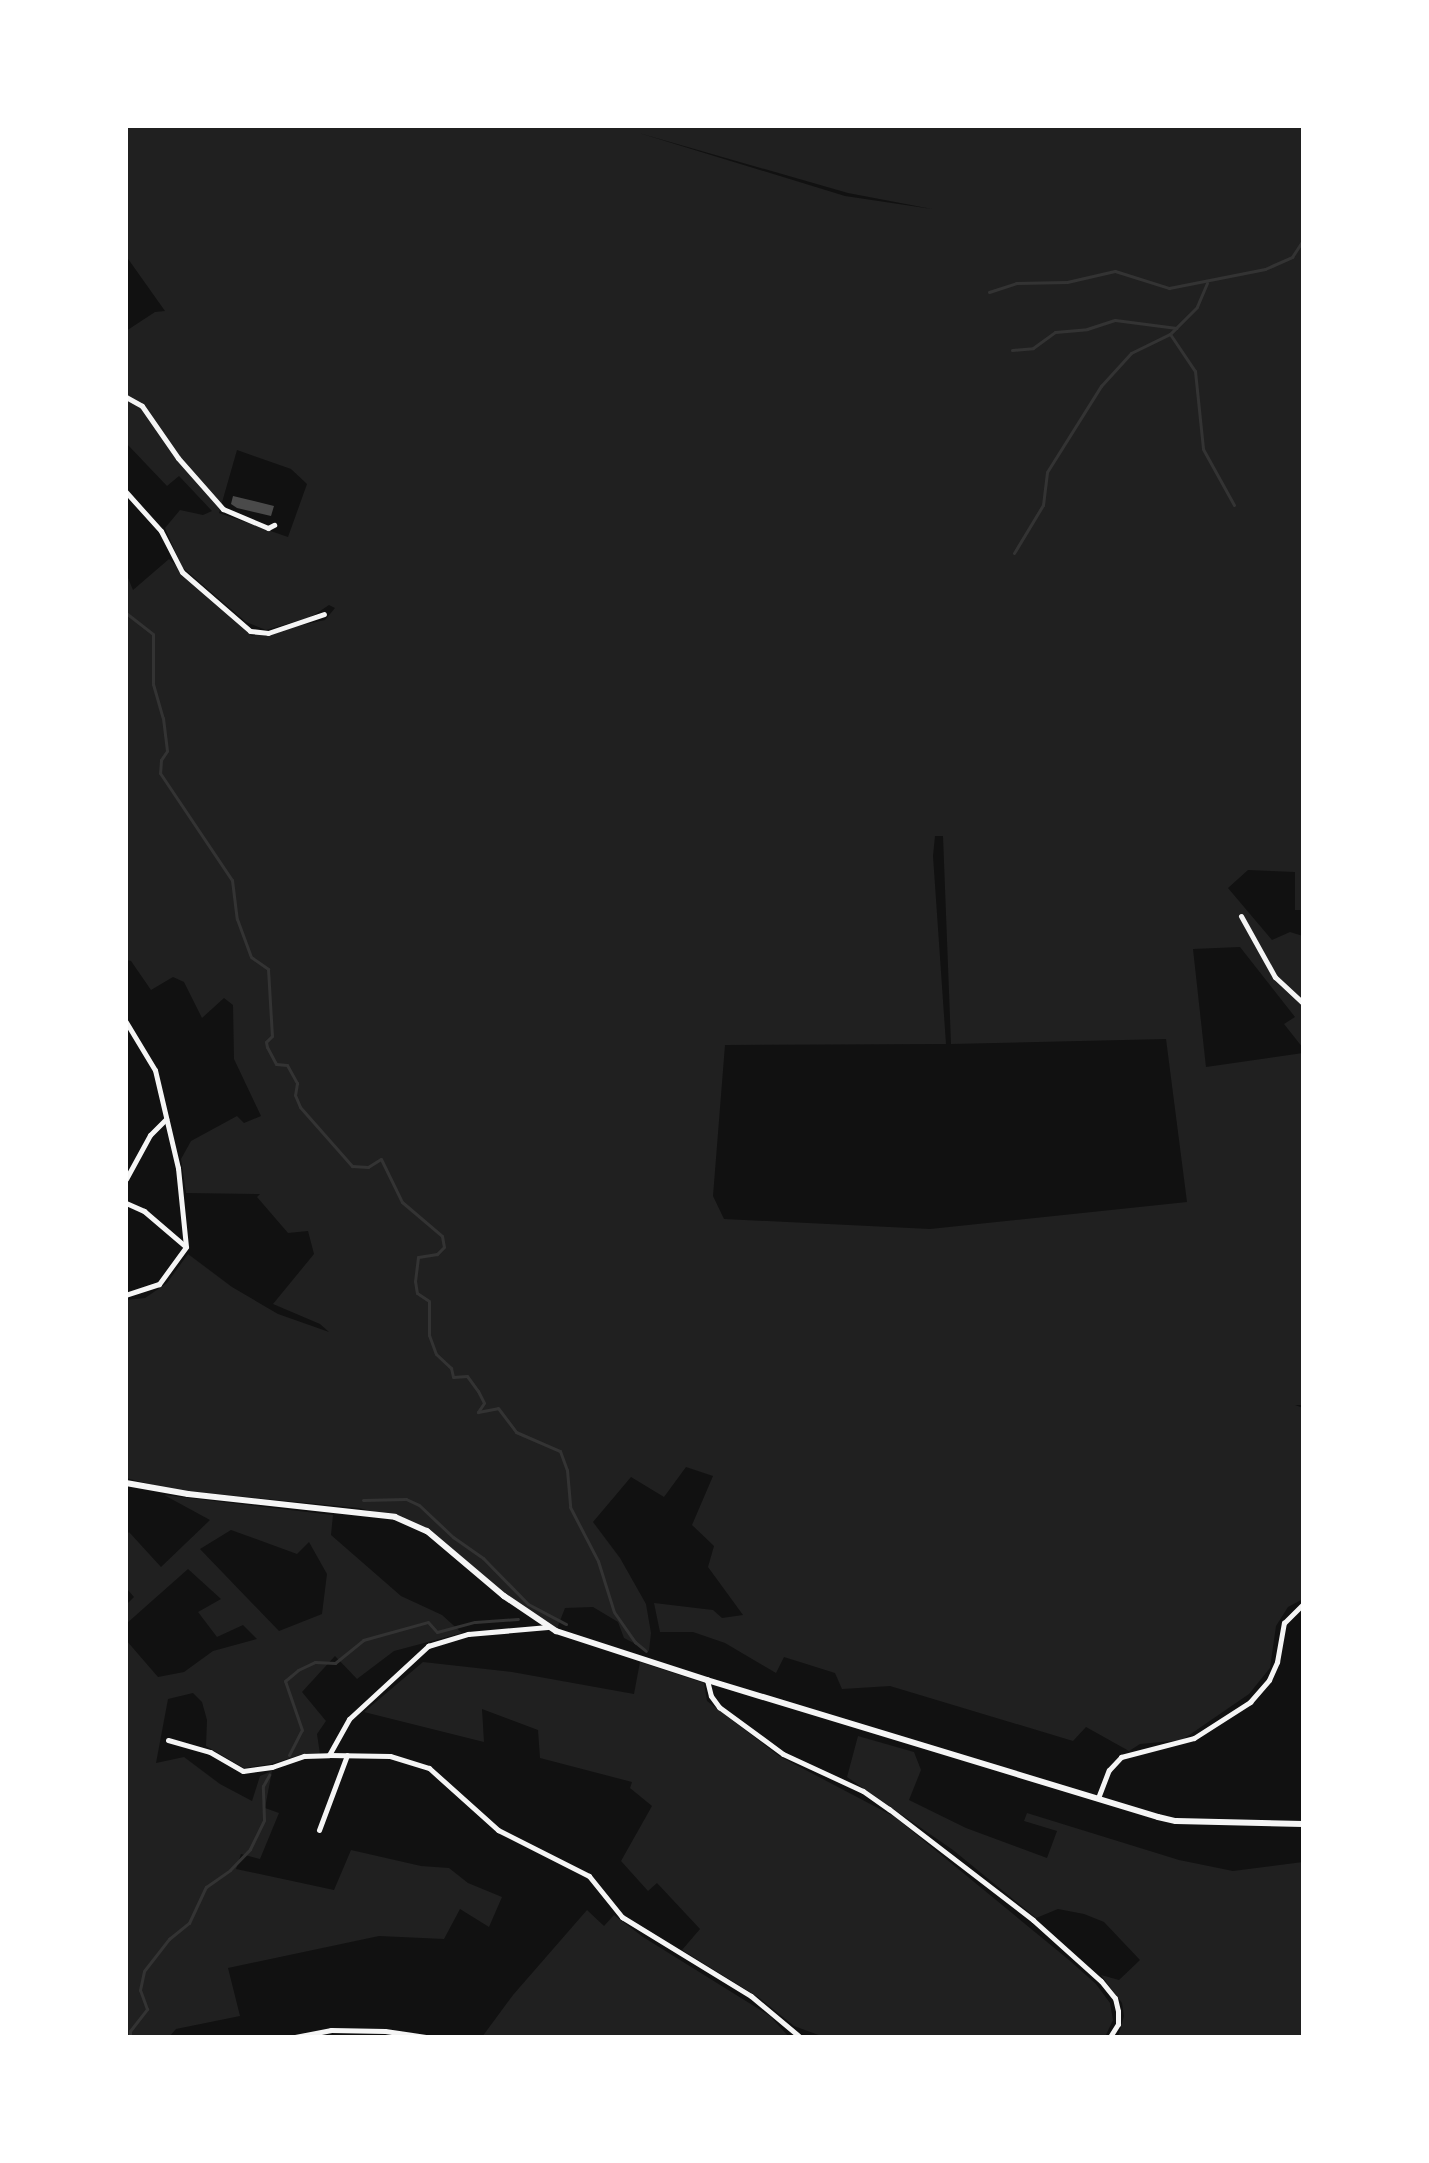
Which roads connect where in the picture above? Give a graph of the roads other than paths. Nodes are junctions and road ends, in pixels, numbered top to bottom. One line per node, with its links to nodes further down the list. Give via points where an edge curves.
1 (126, 397): 3 (street, via 142,406 223,509 268,528)
2 (126, 492): 4 (street, via 161,531 182,572 250,631 268,633)
3 (274, 525)
4 (324, 614)
5 (1241, 916): 6 (street, via 1275,977)
6 (1303, 1003)
7 (126, 1022): 8 (street, via 155,1070)
8 (167, 1119): 9 (street, via 150,1135); 11 (street)
9 (126, 1179)
10 (126, 1203): 11 (street, via 144,1211)
11 (186, 1247): 12 (street, via 159,1284)
12 (126, 1295)
13 (126, 1483): 15 (street, via 395,1517 427,1531)
14 (1303, 1604): 20 (street, via 1284,1623 1277,1662 1250,1702 1194,1738 1121,1757 1109,1770)
15 (548, 1627): 16 (street); 18 (street, via 468,1634 428,1646 349,1719)
16 (707, 1680): 20 (street); 26 (street, via 719,1707 783,1754 863,1791 1022,1911 1115,1998 1118,2024)
17 (168, 1740): 18 (street, via 210,1752 243,1771)
18 (329, 1755): 19 (street)
19 (347, 1755): 22 (street); 25 (street, via 390,1756 429,1768 498,1830 589,1876 622,1917 751,1996)
20 (1098, 1798): 21 (street, via 1176,1821)
21 (1303, 1824)
22 (319, 1830)
23 (295, 2037): 24 (street, via 331,2030)
24 (426, 2037)
25 (800, 2037)
26 (1110, 2037)

